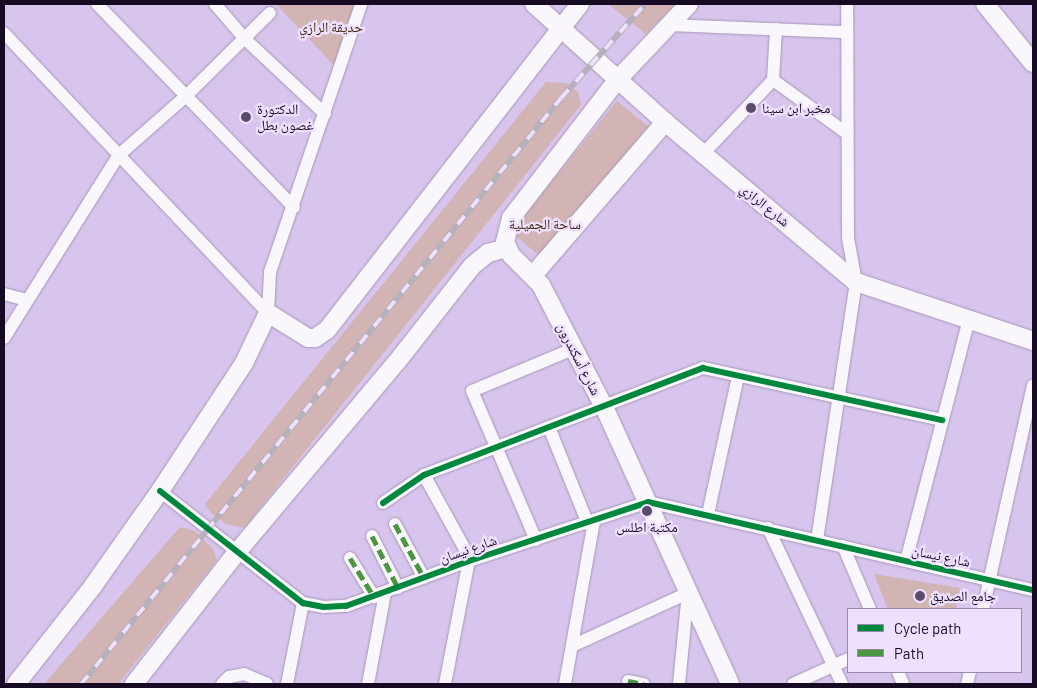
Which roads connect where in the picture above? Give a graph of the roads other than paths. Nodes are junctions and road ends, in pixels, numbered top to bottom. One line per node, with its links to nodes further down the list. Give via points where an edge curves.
1 (97, 4): 19 (street)
2 (215, 4): 15 (street)
3 (362, 4): 20 (street)
4 (534, 4): 11 (main road, شارع الرازي)
5 (580, 4): 11 (main road)
6 (688, 4): 10 (main road)
7 (848, 4): 13 (street)
8 (985, 4): 16 (main road)
9 (270, 13): 15 (street)
10 (669, 25): 12 (street); 17 (main road)
11 (560, 29): 17 (main road, شارع الرازي); 31 (main road, via 327,330 315,338 308,338)
12 (776, 29): 13 (street); 18 (street)
13 (847, 32): 22 (street)
14 (4, 34): 24 (street)
15 (244, 38): 19 (street); 20 (street)
16 (1033, 63)
17 (618, 79): 21 (main road, شارع الرازي); 26 (main road, via 510,218 505,236)
18 (773, 80): 22 (street); 23 (street)
19 (186, 96): 24 (street); 25 (street)
20 (325, 114): 25 (street)
21 (665, 122): 23 (main road, شارع الرازي); 27 (main road)
22 (848, 134): 28 (street, via 848,238)
23 (703, 154): 28 (main road, شارع الرازي)
24 (119, 155): 30 (street); 31 (street)
25 (294, 207): 31 (street, via 270,272)
26 (507, 248): 27 (main road); 55 (main road, via 488,253 472,266 396,363)
27 (534, 274): 35 (main road, شارع أسكندرون)
28 (856, 282): 32 (main road, شارع الرازي); 38 (street)
29 (4, 294): 30 (street)
30 (26, 300): 33 (street)
31 (268, 313): 44 (main road, via 244,363)
32 (968, 319): 34 (main road, شارع الرازي); 40 (street)
33 (4, 338)
34 (1033, 341)
35 (574, 349): 39 (main road, شارع أسكندرون); 42 (street, via 472,391)
36 (738, 376): 38 (street); 39 (street, via 703,368); 47 (street)
37 (1033, 386): 60 (street)
38 (839, 398): 40 (street); 53 (street)
39 (604, 407): 41 (street); 45 (main road, شارع أسكندرون)
40 (942, 420): 58 (street)
41 (549, 427): 42 (street); 48 (street)
42 (498, 444): 43 (street); 52 (street)
43 (424, 475): 46 (street); 57 (street)
44 (160, 491): 55 (street); 72 (main road, via 93,586)
45 (648, 502): 47 (street); 48 (street, شارع نيسان); 63 (main road, شارع أسكندرون)
46 (383, 503)
47 (708, 514): 50 (street)
48 (591, 523): 52 (street, شارع نيسان); 68 (street)
49 (395, 524): 59 (street)
50 (768, 528): 53 (street); 70 (street)
51 (372, 536): 61 (street)
52 (536, 540): 57 (street, شارع نيسان)
53 (817, 540): 54 (street, شارع نيسان)
54 (843, 546): 58 (street, شارع نيسان); 66 (street)
55 (238, 550): 65 (street); 73 (main road)
56 (350, 558): 64 (street)
57 (470, 561): 59 (street, شارع نيسان); 78 (street)
58 (906, 561): 60 (street, شارع نيسان)
59 (424, 578): 61 (street, شارع نيسان)
60 (989, 579): 62 (street, شارع نيسان); 67 (street)
61 (398, 588): 64 (street, شارع نيسان)
62 (1033, 590)
63 (688, 593): 68 (street); 81 (street); 82 (main road, شارع أسكندرون)
64 (379, 595): 65 (street, شارع نيسان, via 346,606 324,607); 77 (street)
65 (303, 603): 76 (street)
66 (870, 608)
67 (983, 608)
68 (572, 646): 79 (street)
69 (847, 660): 70 (street)
70 (834, 666): 83 (street); 84 (street)
71 (628, 681): 80 (street)
72 (16, 684)
73 (134, 684)
74 (222, 684): 75 (street, via 229,677 244,674)
75 (267, 684)
76 (287, 684)
77 (368, 684)
78 (445, 684)
79 (565, 684)
80 (644, 684)
81 (679, 684)
82 (730, 684)
83 (793, 684)
84 (842, 684)

